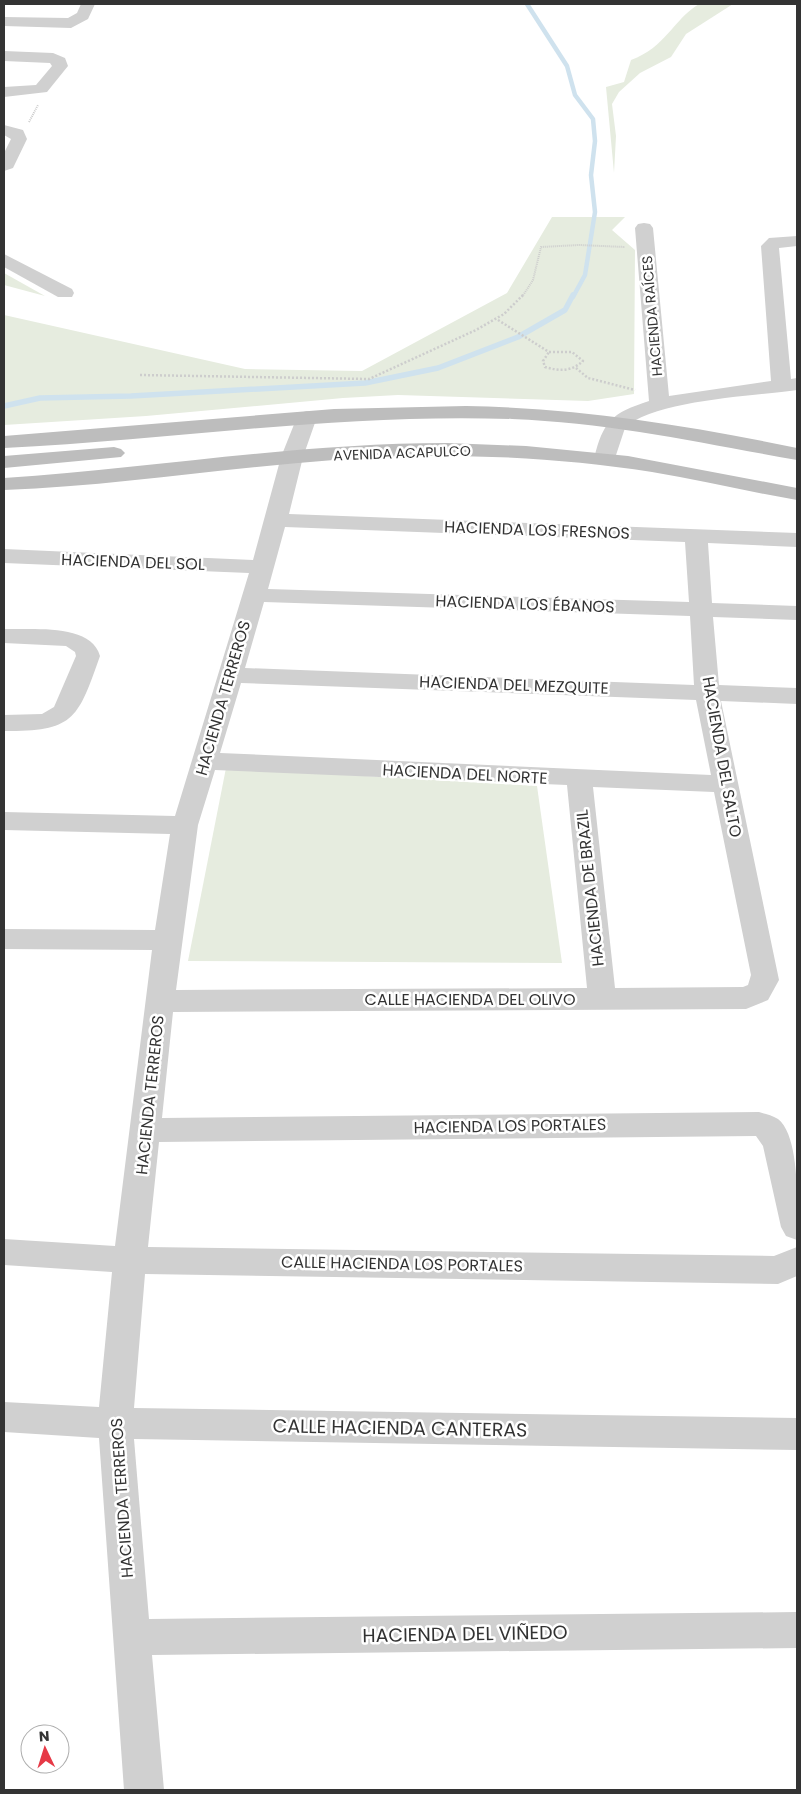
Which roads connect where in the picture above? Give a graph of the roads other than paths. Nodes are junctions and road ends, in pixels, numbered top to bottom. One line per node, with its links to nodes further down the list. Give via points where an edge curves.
1 (88, 4): 2 (street, via 82,16 71,22)
2 (4, 22)
3 (4, 56): 4 (street, via 53,58 59,61 60,66 41,89)
4 (4, 92)
5 (10, 132): 6 (street, via 19,139)
6 (4, 166)
7 (644, 228): 12 (street, HACIENDA RAÍCES)
8 (797, 242): 11 (street, via 775,242 770,246)
9 (4, 260): 10 (street)
10 (66, 293)
11 (790, 385): 12 (street)
12 (659, 398): 14 (street, via 632,413)
13 (299, 437): 14 (street, AVENIDA ACAPULCO, via 395,450 462,450); 14 (street, AVENIDA ACAPULCO, via 379,412 478,412); 15 (street, AVENIDA ACAPULCO, via 88,437); 17 (street, AVENIDA ACAPULCO); 19 (street, AVENIDA ACAPULCO, via 127,475); 21 (street, HACIENDA TERREROS)
14 (611, 440): 16 (street, AVENIDA ACAPULCO); 18 (street, AVENIDA ACAPULCO); 20 (street, AVENIDA ACAPULCO)
15 (4, 442)
16 (797, 454)
17 (4, 462)
18 (797, 470)
19 (4, 484)
20 (797, 494)
21 (276, 520): 22 (street, HACIENDA LOS FRESNOS); 25 (street, HACIENDA TERREROS)
22 (696, 536): 23 (street, HACIENDA LOS FRESNOS); 27 (street, HACIENDA DEL SALTO)
23 (797, 540)
24 (4, 556): 25 (street, HACIENDA DEL SOL)
25 (262, 566): 26 (street, HACIENDA TERREROS)
26 (253, 595): 27 (street, HACIENDA LOS ÉBANOS); 30 (street, HACIENDA TERREROS)
27 (702, 610): 28 (street, HACIENDA LOS ÉBANOS); 31 (street, HACIENDA DEL SALTO)
28 (797, 613)
29 (4, 636): 33 (street, via 71,639 86,648 88,656 62,715 38,724)
30 (231, 675): 31 (street, HACIENDA DEL MEZQUITE); 34 (street, HACIENDA TERREROS)
31 (707, 692): 32 (street, HACIENDA DEL MEZQUITE); 36 (street, HACIENDA DEL SALTO)
32 (797, 696)
33 (4, 723)
34 (205, 762): 35 (street, HACIENDA DEL NORTE); 38 (street, HACIENDA TERREROS)
35 (578, 779): 36 (street, HACIENDA DEL NORTE); 42 (street, HACIENDA DE BRAZIL)
36 (725, 784): 41 (street, HACIENDA DEL SALTO)
37 (4, 821): 38 (street)
38 (185, 826): 39 (street, HACIENDA TERREROS)
39 (167, 940): 40 (street); 43 (street, HACIENDA TERREROS)
40 (5, 942)
41 (766, 975): 42 (street, CALLE HACIENDA DEL OLIVO, via 758,994 746,998)
42 (602, 997): 43 (street, CALLE HACIENDA DEL OLIVO)
43 (160, 1001): 44 (street, HACIENDA TERREROS)
44 (147, 1130): 45 (street, HACIENDA LOS PORTALES, via 759,1124 768,1128 778,1144); 47 (street, HACIENDA TERREROS)
45 (797, 1227)
46 (4, 1252): 47 (street, CALLE HACIENDA LOS PORTALES)
47 (130, 1260): 48 (street, CALLE HACIENDA LOS PORTALES, via 778,1270); 50 (street, HACIENDA TERREROS)
48 (797, 1260)
49 (4, 1417): 50 (street, CALLE HACIENDA CANTERAS)
50 (115, 1423): 51 (street, CALLE HACIENDA CANTERAS); 53 (street, HACIENDA TERREROS)
51 (797, 1434)
52 (797, 1630): 53 (street, HACIENDA DEL VIÑEDO)
53 (132, 1638): 54 (street, HACIENDA TERREROS)
54 (144, 1790)

